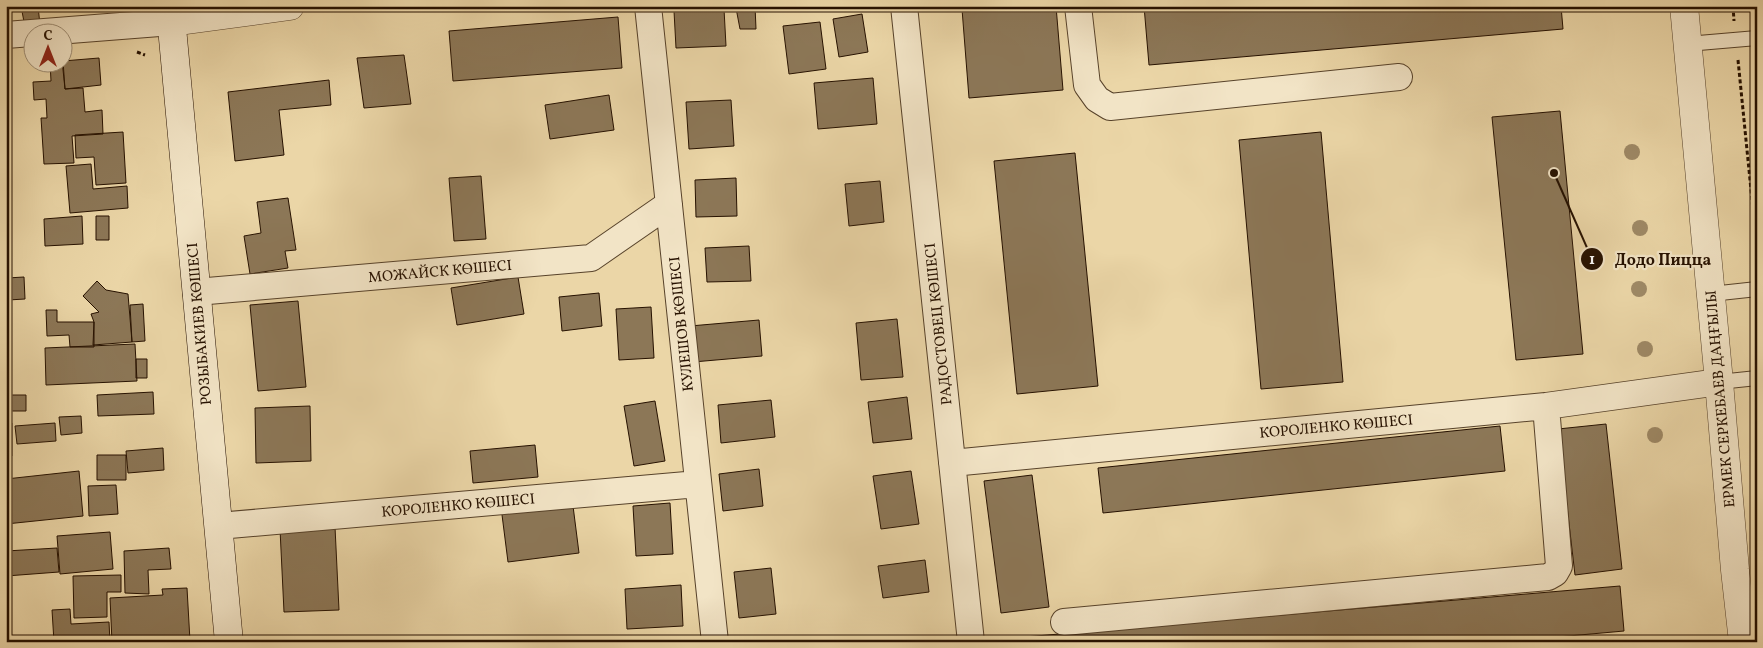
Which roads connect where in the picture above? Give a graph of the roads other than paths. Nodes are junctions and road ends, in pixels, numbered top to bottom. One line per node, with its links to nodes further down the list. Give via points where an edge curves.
1 (290, 6): 6 (street)
2 (648, 6): 11 (street, КУЛЕШОВ КӨШЕСІ)
3 (904, 6): 18 (street, РАДОСТОВЕЦ КӨШЕСІ)
4 (1078, 6): 10 (street, via 1087,85 1097,99 1110,106)
5 (1684, 6): 9 (street, ЕРМЕК СЕРКЕБАЕВ ДАҢҒЫЛЫ)
6 (171, 14): 7 (street); 13 (street, РОЗЫБАКИЕВ КӨШЕСІ)
7 (6, 35)
8 (1757, 38): 9 (lane)
9 (1687, 44): 14 (street, ЕРМЕК СЕРКЕБАЕВ ДАҢҒЫЛЫ)
10 (1399, 77)
11 (669, 204): 13 (street, МОЖАЙСК КӨШЕСІ, via 591,258); 19 (street, КУЛЕШОВ КӨШЕСІ)
12 (1757, 289): 14 (lane)
13 (196, 292): 20 (street, РОЗЫБАКИЕВ КӨШЕСІ)
14 (1711, 294): 16 (street, ЕРМЕК СЕРКЕБАЕВ ДАҢҒЫЛЫ)
15 (1757, 378): 16 (lane)
16 (1720, 382): 17 (street, КОРОЛЕНКО КӨШЕСІ); 25 (street, ЕРМЕК СЕРКЕБАЕВ ДАҢҒЫЛЫ)
17 (1546, 406): 18 (street, КОРОЛЕНКО КӨШЕСІ); 21 (street, via 1559,566 1548,577)
18 (952, 462): 24 (street, РАДОСТОВЕЦ КӨШЕСІ)
19 (698, 484): 20 (street, КОРОЛЕНКО КӨШЕСІ); 23 (street, КУЛЕШОВ КӨШЕСІ)
20 (218, 526): 22 (street, РОЗЫБАКИЕВ КӨШЕСІ)
21 (1064, 622)
22 (229, 642)
23 (715, 642)
24 (971, 642)
25 (1743, 642)

